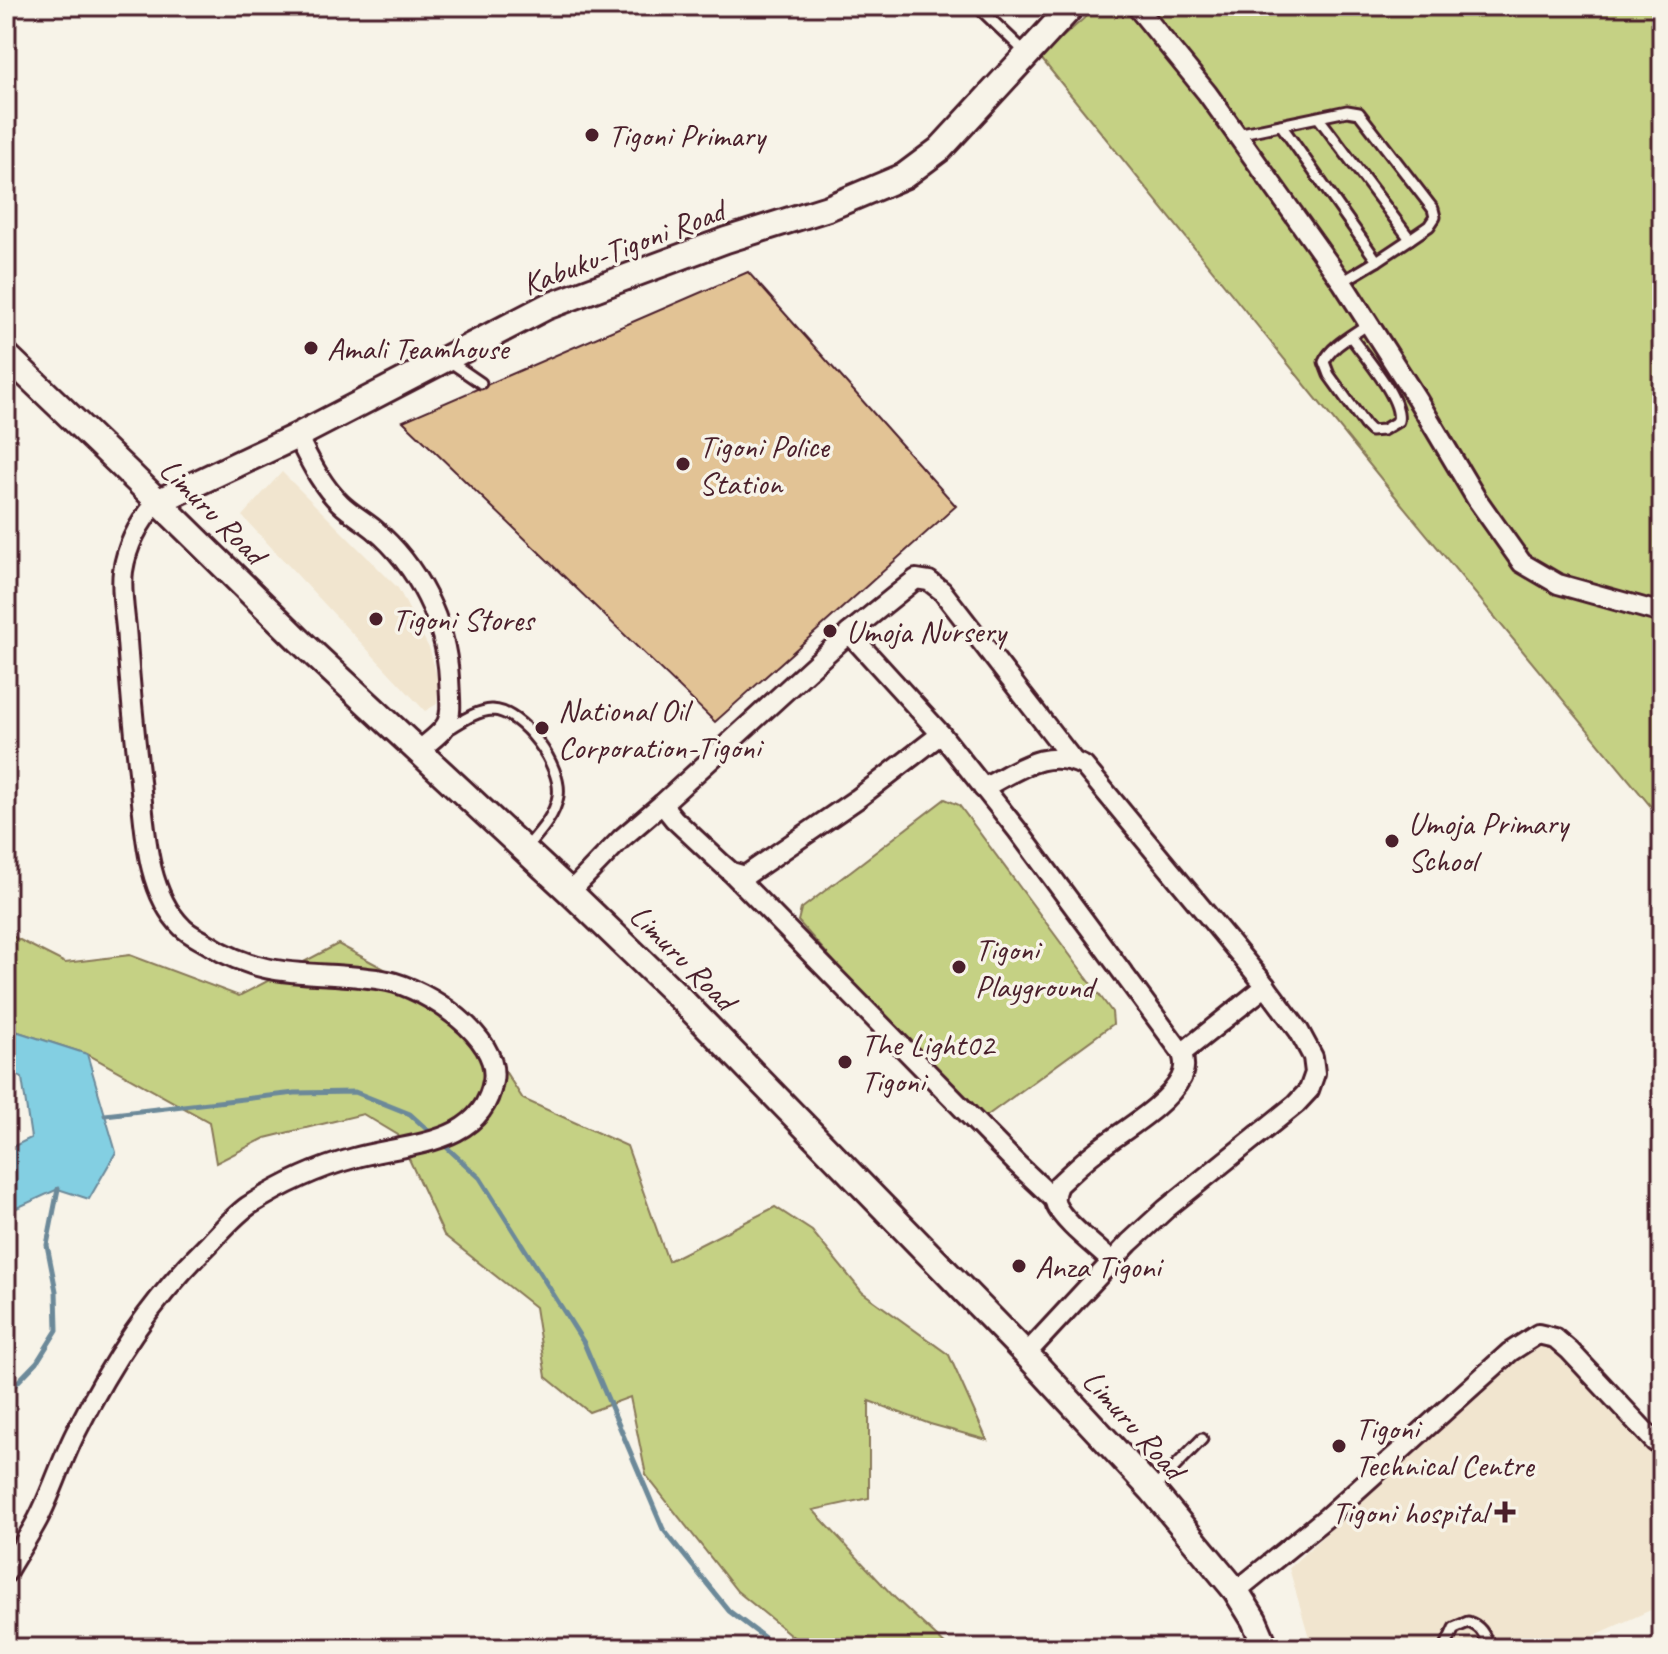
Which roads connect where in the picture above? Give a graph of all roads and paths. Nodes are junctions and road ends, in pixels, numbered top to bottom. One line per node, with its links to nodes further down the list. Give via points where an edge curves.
1 (977, 6): 4 (lane)
2 (1072, 6): 4 (main road, Kabuku-Tigoni Road)
3 (1136, 6): 7 (street)
4 (1028, 54): 14 (main road, Kabuku-Tigoni Road, via 940,149 904,176 546,307)
5 (1318, 117): 6 (lane); 8 (lane); 8 (lane, via 1359,113 1433,209 1429,226)
6 (1281, 125): 7 (lane); 9 (lane)
7 (1237, 134): 10 (street)
8 (1410, 239): 9 (lane)
9 (1377, 261): 10 (lane)
10 (1342, 282): 11 (street)
11 (1368, 324): 12 (lane); 18 (street, via 1522,563 1558,584)
12 (1351, 337): 12 (lane, via 1324,362 1365,425 1371,431 1383,430 1398,421 1400,412)
13 (6, 355): 17 (main road, Limuru Road)
14 (446, 359): 15 (lane); 16 (main road, Kabuku-Tigoni Road)
15 (481, 383)
16 (297, 436): 17 (main road, Kabuku-Tigoni Road); 20 (street, via 340,503 376,530 413,573 436,615 452,704)
17 (157, 502): 22 (main road, Limuru Road); 37 (street, via 134,536 123,572 141,810 161,896 182,927 231,958 291,974 392,982 432,1000 476,1032 493,1060 494,1079 484,1109 464,1129 356,1157 271,1192 243,1210 172,1279 96,1396 37,1521)
18 (1662, 613)
19 (849, 633): 21 (street); 23 (street, via 916,579 929,581); 25 (street)
20 (440, 733): 22 (street); 26 (lane, via 472,715 495,710 506,713 543,749 553,764 558,796 546,823)
21 (941, 734): 24 (street); 27 (street, via 760,867 745,876)
22 (419, 750): 26 (main road, Limuru Road)
23 (1072, 759): 24 (street, via 1043,759); 29 (street, via 1097,779)
24 (983, 788): 30 (street)
25 (662, 804): 27 (street); 28 (street)
26 (524, 850): 28 (main road, Limuru Road)
27 (731, 872): 31 (street)
28 (570, 892): 33 (main road, Limuru Road)
29 (1266, 986): 30 (street); 32 (street, via 1313,1057 1309,1090 1166,1209)
30 (1182, 1053): 31 (street, via 1185,1065 1173,1088 1058,1185)
31 (1054, 1199): 32 (street)
32 (1112, 1262): 33 (street)
33 (1026, 1354): 36 (main road, Limuru Road)
34 (1202, 1439): 36 (lane)
35 (1662, 1447): 38 (street, via 1570,1351 1555,1338 1538,1334 1510,1352 1327,1517)
36 (1152, 1490): 38 (main road, Limuru Road)
37 (6, 1573)
38 (1236, 1591): 39 (main road, Limuru Road)
39 (1266, 1648)
40 (1445, 1648): 41 (lane, via 1454,1628 1468,1622 1483,1631)
41 (1488, 1648)

